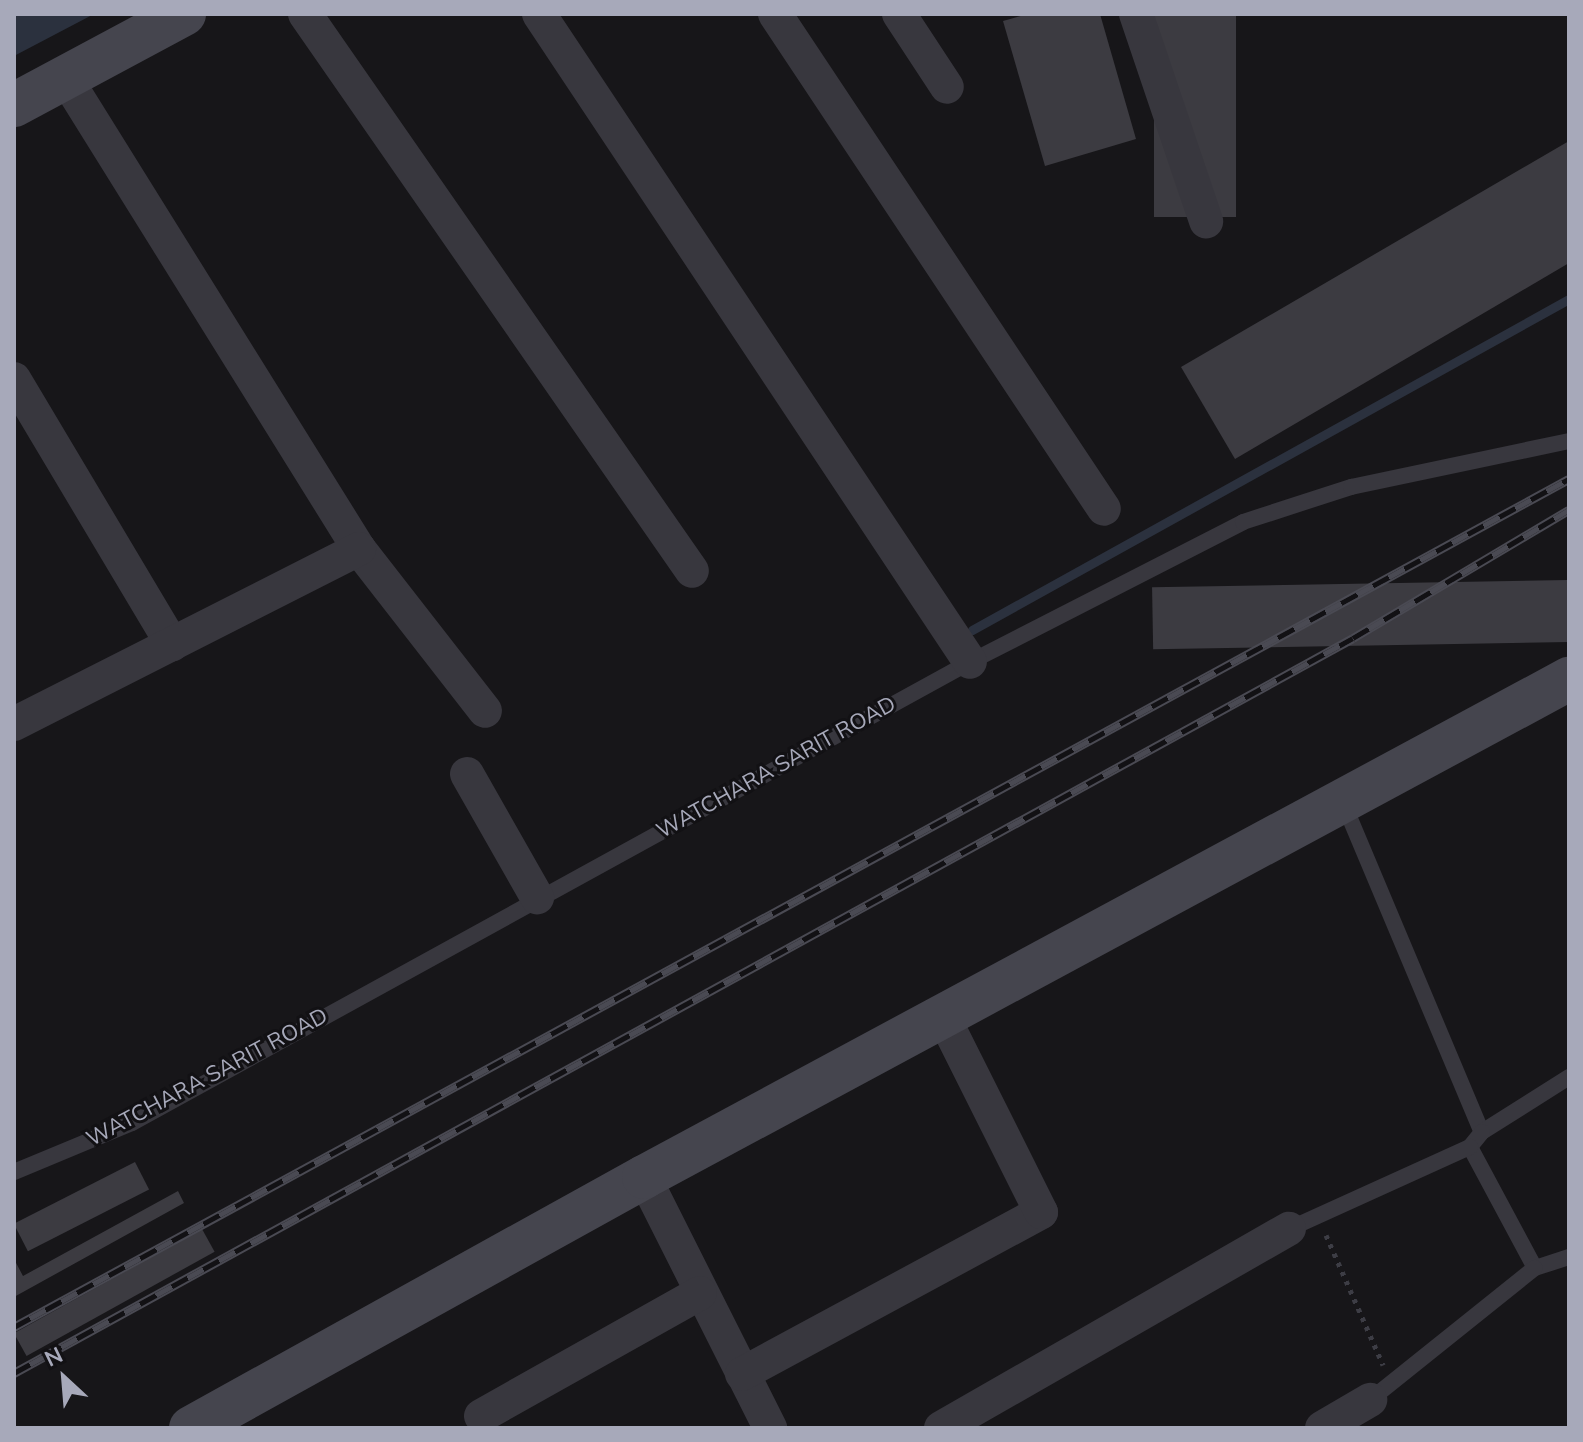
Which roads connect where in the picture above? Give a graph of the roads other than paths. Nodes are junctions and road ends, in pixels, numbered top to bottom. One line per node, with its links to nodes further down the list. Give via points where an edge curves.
1 (184, 14): 7 (street)
2 (305, 14): 15 (street)
3 (539, 14): 17 (street)
4 (775, 14): 13 (street)
5 (899, 14): 8 (street)
6 (1136, 14): 10 (street)
7 (65, 77): 9 (street); 14 (street)
8 (947, 87)
9 (14, 105)
10 (1206, 221)
11 (14, 379): 16 (street)
12 (1569, 441): 17 (lane, WATCHARA SARIT ROAD, via 1351,487 1243,522)
13 (1104, 509)
14 (359, 549): 16 (street); 19 (street)
15 (692, 571)
16 (172, 644): 20 (street)
17 (970, 662): 23 (lane, WATCHARA SARIT ROAD)
18 (1569, 679): 22 (street)
19 (485, 711)
20 (14, 724)
21 (467, 774): 23 (street)
22 (1342, 801): 24 (street); 26 (lane)
23 (537, 897): 28 (lane, WATCHARA SARIT ROAD, via 132,1123)
24 (943, 1016): 29 (street); 34 (street, via 1041,1212)
25 (1569, 1077): 26 (lane)
26 (1482, 1132): 27 (lane)
27 (1470, 1147): 30 (lane); 32 (lane)
28 (14, 1172)
29 (644, 1177): 33 (street); 37 (street)
30 (1303, 1223): 39 (street)
31 (1569, 1257): 32 (lane)
32 (1535, 1268): 35 (lane)
33 (700, 1293): 34 (street); 36 (street)
34 (742, 1374): 38 (street)
35 (1381, 1392): 40 (street)
36 (481, 1416)
37 (191, 1428)
38 (770, 1428)
39 (941, 1428)
40 (1322, 1428)

